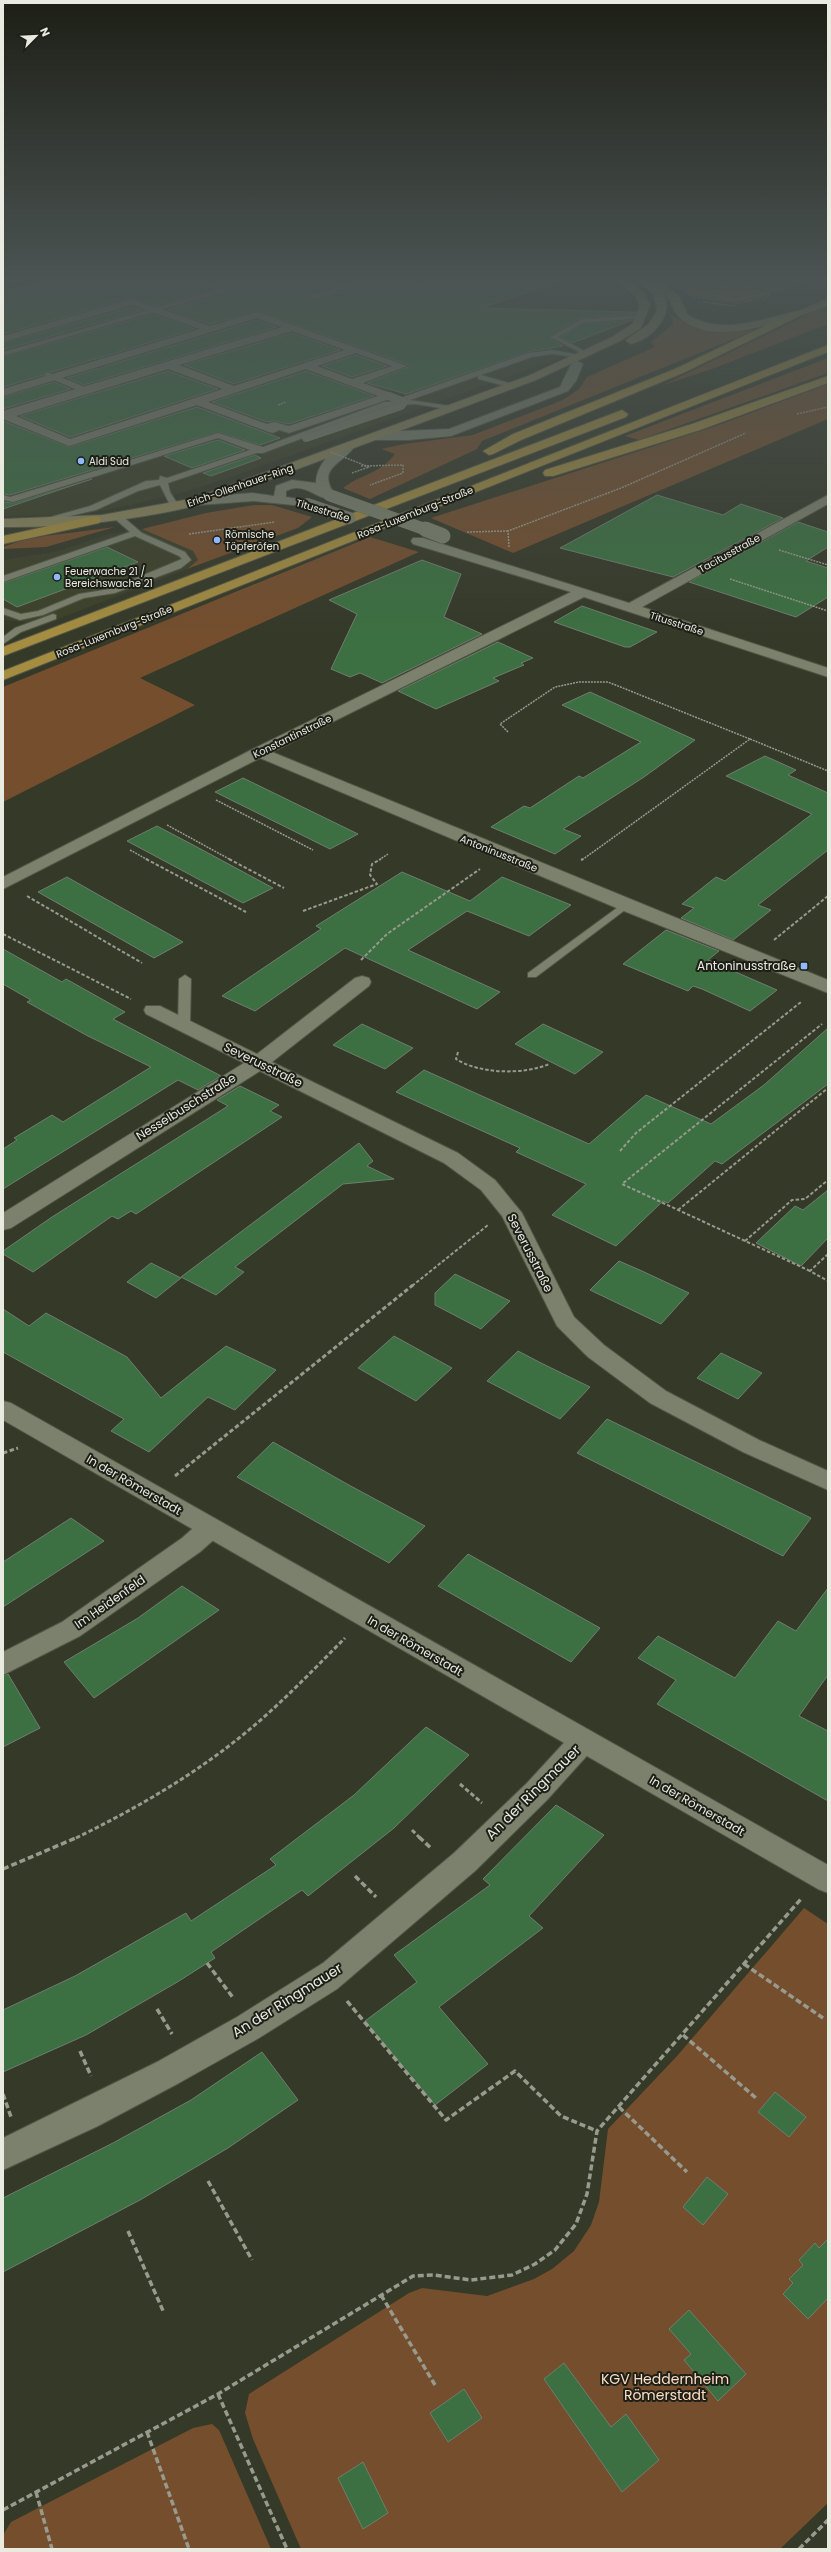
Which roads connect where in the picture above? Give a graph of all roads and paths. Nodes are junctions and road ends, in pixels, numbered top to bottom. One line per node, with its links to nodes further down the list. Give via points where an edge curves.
1 (69, 395): 16 (street)
2 (69, 395): 16 (street)
3 (214, 395): 12 (street)
4 (216, 395): 21 (street)
5 (415, 395): 19 (lane)
6 (485, 395): 13 (main road, Erich-Ollenhauer-Ring)
7 (548, 395): 20 (street, Erich-Ollenhauer-Ring, via 451,432)
8 (620, 395): 33 (highway, via 517,437)
9 (710, 395): 35 (highway, Rosa-Luxemburg-Straße)
10 (784, 395): 35 (highway, via 696,427)
11 (389, 396): 12 (street, via 289,430 274,425 270,429); 19 (lane, bridge, via 404,402 401,406)
12 (196, 401): 21 (street)
13 (450, 408): 20 (main road, Erich-Ollenhauer-Ring); 23 (lane, via 415,402 387,404)
14 (828, 408): 17 (path)
15 (632, 410): 33 (highway, Rosa-Luxemburg-Straße)
16 (3, 415): 21 (street)
17 (794, 415)
18 (750, 432): 40 (path, via 615,491)
19 (306, 435): 23 (lane); 27 (lane)
20 (376, 436): 22 (main road, Erich-Ollenhauer-Ring)
21 (66, 443)
22 (349, 446): 28 (street, Titusstraße, via 334,456 324,468 321,484); 32 (main road, Erich-Ollenhauer-Ring)
23 (260, 451): 26 (lane, via 208,469); 29 (lane, via 218,436 10,500)
24 (328, 451): 25 (path, bridge, via 369,467)
25 (352, 473)
26 (163, 478): 34 (lane, via 166,492 173,503); 39 (lane, via 75,514)
27 (141, 489)
28 (326, 494): 30 (street, Titusstraße, via 305,484 294,484 280,489); 47 (street, Titusstraße, bridge, via 443,536)
29 (3, 497)
30 (280, 499): 32 (street, Titusstraße, via 239,497); 47 (street, Titusstraße, bridge, via 307,504)
31 (828, 499): 52 (street, Tacitusstraße)
32 (199, 501): 34 (main road, Erich-Ollenhauer-Ring)
33 (387, 504): 56 (highway, Rosa-Luxemburg-Straße)
34 (166, 509): 36 (main road, Erich-Ollenhauer-Ring)
35 (421, 510): 58 (highway, Rosa-Luxemburg-Straße)
36 (118, 517): 37 (main road, Erich-Ollenhauer-Ring); 42 (lane)
37 (94, 520): 39 (main road, Erich-Ollenhauer-Ring); 43 (highway)
38 (3, 523): 39 (main road, Erich-Ollenhauer-Ring)
39 (21, 523)
40 (508, 531): 41 (path); 45 (path)
41 (461, 532)
42 (135, 533): 49 (lane); 50 (lane, via 182,554 187,560 178,566)
43 (3, 540)
44 (772, 548): 46 (path)
45 (509, 552)
46 (828, 565)
47 (526, 573): 51 (street, Titusstraße)
48 (723, 577): 54 (path)
49 (3, 579)
50 (112, 591): 53 (lane, via 82,596 40,613 20,616); 55 (lane, via 91,602 18,630)
51 (583, 592): 52 (street, Titusstraße); 61 (street, Konstantinstraße)
52 (630, 608): 57 (street, Titusstraße)
53 (3, 611)
54 (828, 611)
55 (3, 640)
56 (3, 652)
57 (828, 673)
58 (3, 676)
59 (508, 732): 60 (path, via 500,724 555,687 579,682 608,682)
60 (750, 738): 62 (path); 68 (path)
61 (259, 752): 70 (street, Konstantinstraße); 74 (street, Antoninusstraße)
62 (828, 772)
63 (212, 798): 66 (path)
64 (161, 822): 71 (path)
65 (130, 850): 76 (path)
66 (314, 850)
67 (388, 854): 75 (path, via 372,864 370,875 377,884)
68 (577, 863)
69 (480, 868): 82 (path, via 387,934 361,957)
70 (3, 884)
71 (284, 888)
72 (27, 896): 79 (path)
73 (828, 896): 78 (path)
74 (625, 905): 80 (lane); 83 (street, Antoninusstraße)
75 (303, 911)
76 (246, 912)
77 (3, 934): 85 (path)
78 (773, 941)
79 (142, 963)
80 (532, 975)
81 (185, 979): 87 (lane)
82 (362, 982): 89 (street, Nesselbuschstraße)
83 (828, 987)
84 (801, 1002): 92 (path, via 636,1133)
85 (154, 1010): 87 (street, Severusstraße)
86 (822, 1024): 94 (path, via 622,1184)
87 (184, 1025): 89 (street, Severusstraße)
88 (458, 1052): 90 (path, via 456,1059 473,1069 492,1071 542,1067)
89 (258, 1063): 95 (street, Severusstraße, via 451,1158 488,1185); 96 (street, Nesselbuschstraße)
90 (549, 1064)
91 (828, 1088): 94 (path)
92 (620, 1151)
93 (828, 1180): 97 (path, via 805,1199 792,1200)
94 (678, 1210): 97 (path)
95 (511, 1213): 104 (path, via 481,1228); 105 (street, Severusstraße, via 565,1321 596,1351 658,1397 751,1446)
96 (3, 1223)
97 (745, 1241): 99 (path)
98 (828, 1254): 99 (path)
99 (810, 1271): 100 (path)
100 (828, 1281)
101 (3, 1409): 106 (street, In der Römerstadt)
102 (20, 1447): 103 (path)
103 (3, 1453)
104 (173, 1477)
105 (828, 1481)
106 (209, 1528): 108 (street, Im Heidenfeld, via 192,1545 71,1629); 109 (street, In der Römerstadt)
107 (345, 1638): 110 (path, via 269,1713 227,1747 174,1784 116,1817 32,1858)
108 (3, 1664)
109 (583, 1741): 111 (street, In der Römerstadt); 115 (street, An der Ringmauer, via 439,1887)
110 (3, 1869)
111 (828, 1880)
112 (803, 1896): 114 (path)
113 (207, 1963): 117 (path)
114 (744, 1964): 116 (path); 118 (path)
115 (328, 1978): 117 (street, An der Ringmauer); 121 (path, via 446,2120 515,2071 561,2116)
116 (823, 2018)
117 (252, 2023): 122 (street, An der Ringmauer, via 106,2107)
118 (683, 2035): 119 (path); 120 (path)
119 (756, 2098)
120 (619, 2107): 121 (path); 123 (path)
121 (597, 2131): 127 (path, via 587,2194 576,2224 555,2250 535,2264 512,2275 470,2280 434,2275 413,2276)
122 (3, 2154)
123 (687, 2172)
124 (208, 2181): 126 (path)
125 (128, 2231): 128 (path)
126 (252, 2260)
127 (381, 2295): 129 (path); 130 (path)
128 (164, 2313)
129 (435, 2386)
130 (218, 2394): 131 (path); 137 (path)
131 (147, 2432): 132 (path); 136 (path)
132 (36, 2492): 133 (path); 135 (path)
133 (3, 2510)
134 (828, 2520): 138 (path)
135 (52, 2549)
136 (190, 2549)
137 (287, 2549)
138 (799, 2549)

